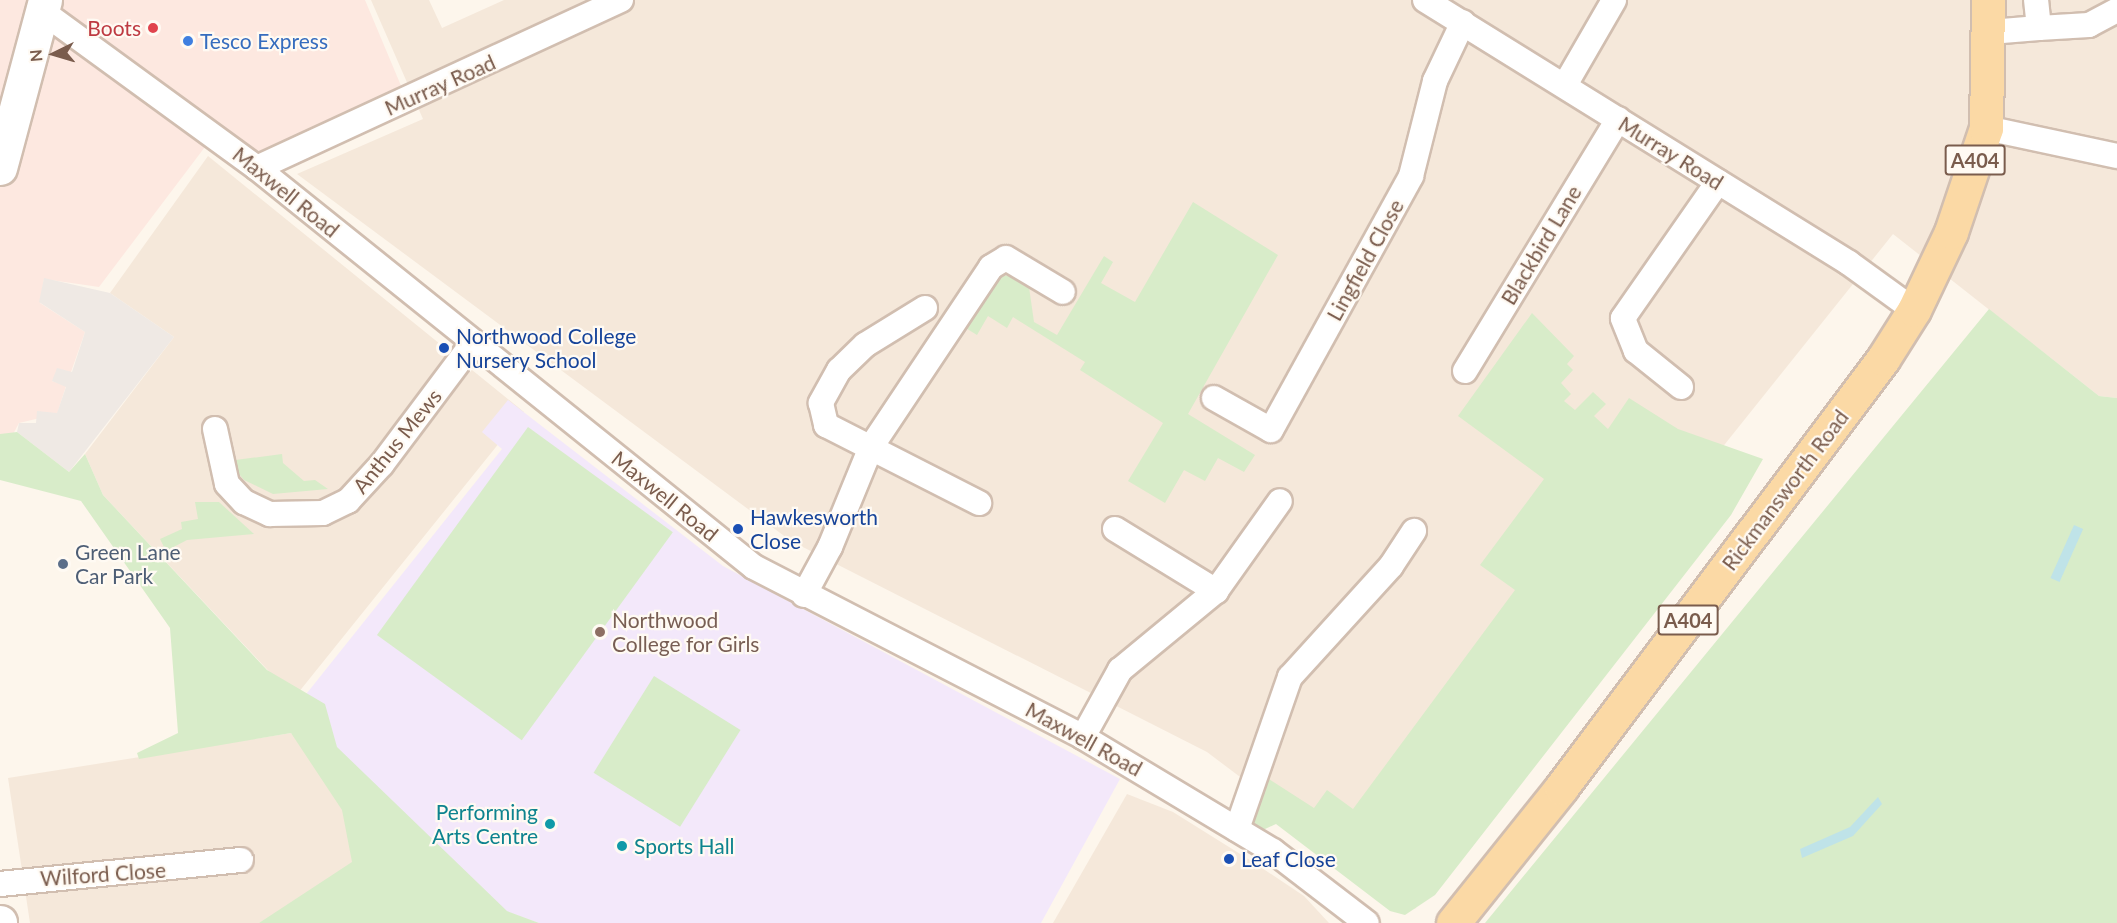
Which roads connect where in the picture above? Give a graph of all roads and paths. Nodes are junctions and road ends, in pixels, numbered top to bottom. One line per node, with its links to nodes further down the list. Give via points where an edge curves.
1 (621, 0): 15 (street, Murray Road)
2 (1425, 0): 8 (street, Murray Road)
3 (1614, 0): 10 (street)
4 (2036, 0): 9 (street)
5 (44, 6): 14 (main road); 15 (street, Maxwell Road)
6 (2117, 10): 9 (street, via 2088,25)
7 (1989, 16): 9 (street); 12 (main road, Rickmansworth Road / A404)
8 (1463, 22): 10 (street, Murray Road); 23 (street, Lingfield Close, via 1435,81 1411,176 1271,430)
9 (2039, 28)
10 (1565, 85): 11 (street, Murray Road)
11 (1618, 119): 16 (street, Murray Road); 21 (street, Blackbird Lane)
12 (1986, 128): 13 (street); 19 (main road, Rickmansworth Road / A404, via 1951,232)
13 (2117, 156)
14 (0, 168)
15 (257, 168): 20 (street, Maxwell Road)
16 (1718, 182): 19 (street, Murray Road); 22 (street, via 1623,318 1636,351)
17 (1063, 292): 25 (street, via 1006,258 991,267)
18 (925, 308): 25 (street, via 865,345 839,370 821,403 826,425)
19 (1914, 310): 37 (main road, Rickmansworth Road / A404, via 1883,359 1575,769)
20 (473, 343): 24 (street, Anthus Mews, via 382,464 348,501 323,513 270,514 244,502 227,484); 31 (street, Maxwell Road, via 736,553)
21 (1465, 370)
22 (1681, 387)
23 (1214, 398)
24 (215, 429)
25 (871, 447): 27 (street); 31 (street, via 830,547)
26 (1280, 501): 30 (street)
27 (979, 503)
28 (1115, 529): 30 (street)
29 (1414, 531): 33 (street, via 1392,566 1290,677)
30 (1216, 591): 32 (street, via 1120,670)
31 (804, 595): 32 (street, Maxwell Road)
32 (1083, 736): 33 (street, Maxwell Road)
33 (1237, 829): 36 (street, Maxwell Road)
34 (241, 860): 35 (street, Wilford Close)
35 (0, 884)
36 (1367, 923)
37 (1453, 923)

